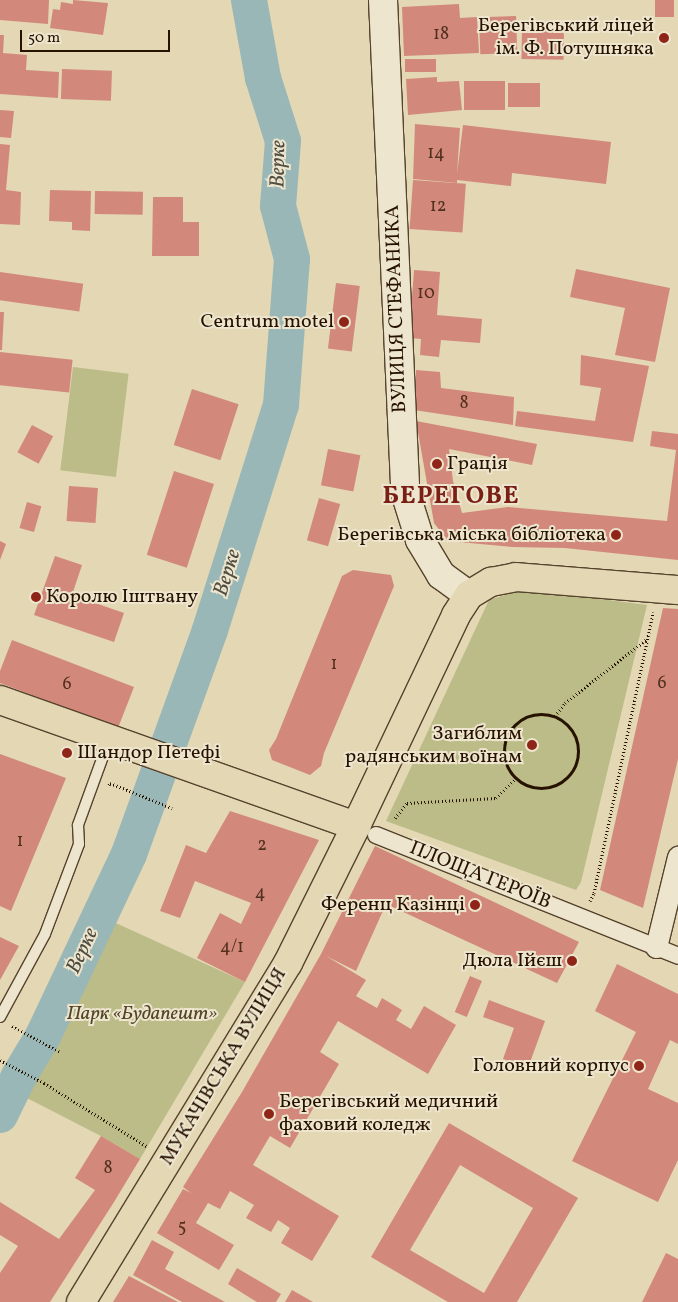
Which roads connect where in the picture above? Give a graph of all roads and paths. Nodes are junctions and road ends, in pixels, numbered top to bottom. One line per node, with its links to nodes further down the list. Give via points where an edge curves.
1 (383, 0): 3 (main road, ВУЛИЦЯ СТЕФАНИКА, via 405,492 420,540 441,576)
2 (668, 589): 3 (highway, via 516,577 491,582); 4 (path)
3 (469, 595): 12 (highway, via 456,615)
4 (647, 639): 6 (path, via 565,703); 14 (path, via 594,893)
5 (0, 700): 7 (highway)
6 (555, 716): 8 (path, via 529,715 509,731 504,743 504,756); 8 (path, via 569,726 578,742 578,760 570,776 549,788 526,785)
7 (113, 740): 12 (highway); 17 (lane, via 78,825 79,844 45,934)
8 (516, 778): 11 (path, via 496,798 407,803)
9 (110, 783): 10 (path)
10 (172, 808)
11 (395, 818)
12 (366, 830): 14 (street, ПЛОЩА ГЕРОЇВ); 20 (highway, МУКАЧІВСЬКА ВУЛИЦЯ)
13 (678, 857): 15 (street)
14 (582, 918): 15 (street, ПЛОЩА ГЕРОЇВ)
15 (656, 947): 16 (street, ПЛОЩА ГЕРОЇВ)
16 (678, 956)
17 (4, 1020): 18 (path)
18 (60, 1052)
19 (0, 1060): 20 (path, via 44,1083)
20 (168, 1159): 21 (highway, МУКАЧІВСЬКА ВУЛИЦЯ)
21 (81, 1302)

